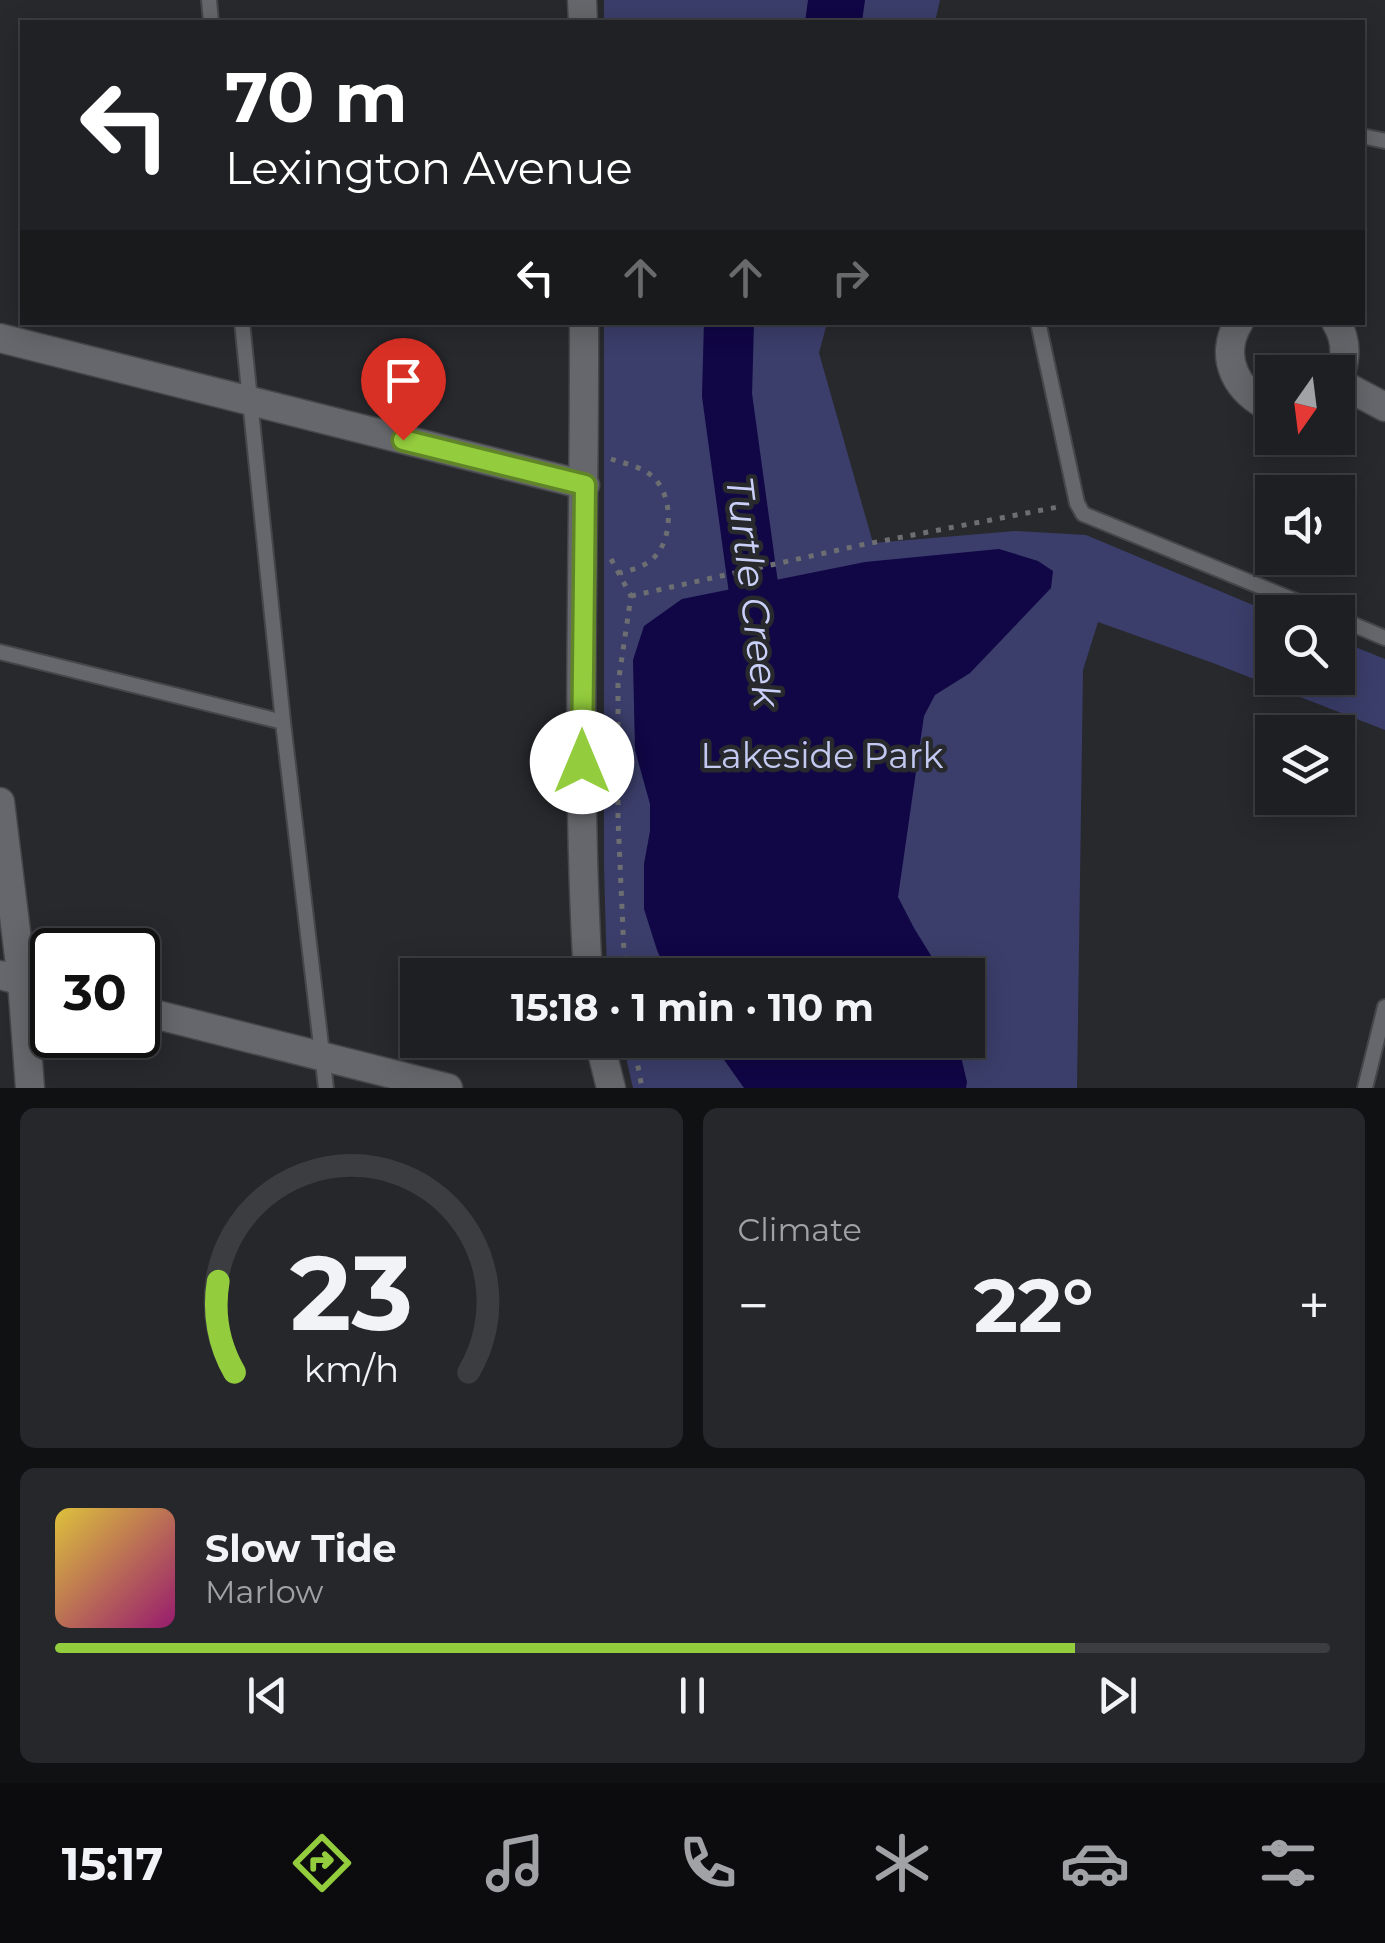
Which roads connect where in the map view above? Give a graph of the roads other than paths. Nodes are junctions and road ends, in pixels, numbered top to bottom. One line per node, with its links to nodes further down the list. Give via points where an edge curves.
1 (242, 325): 10 (lane)
2 (584, 325): 12 (street)
3 (1039, 325): 13 (lane, via 1083,514)
4 (1238, 325): 9 (street, via 1232,367)
5 (1337, 325): 7 (street)
6 (0, 338): 10 (street)
7 (1344, 355)
8 (1355, 390): 11 (street)
9 (1255, 400)
10 (251, 402): 12 (street); 17 (lane)
11 (1385, 406)
12 (585, 485): 19 (street, via 581,726)
13 (1281, 595)
14 (1355, 625): 15 (lane)
15 (1385, 638)
16 (0, 652): 17 (lane)
17 (283, 722): 23 (lane)
18 (0, 802): 20 (street)
19 (587, 958)
20 (11, 978): 25 (street)
21 (1385, 1007): 29 (lane)
22 (160, 1016): 23 (street)
23 (323, 1058): 26 (lane); 27 (street)
24 (603, 1058): 28 (street)
25 (30, 1088)
26 (326, 1088)
27 (448, 1088)
28 (611, 1088)
29 (1365, 1088)

